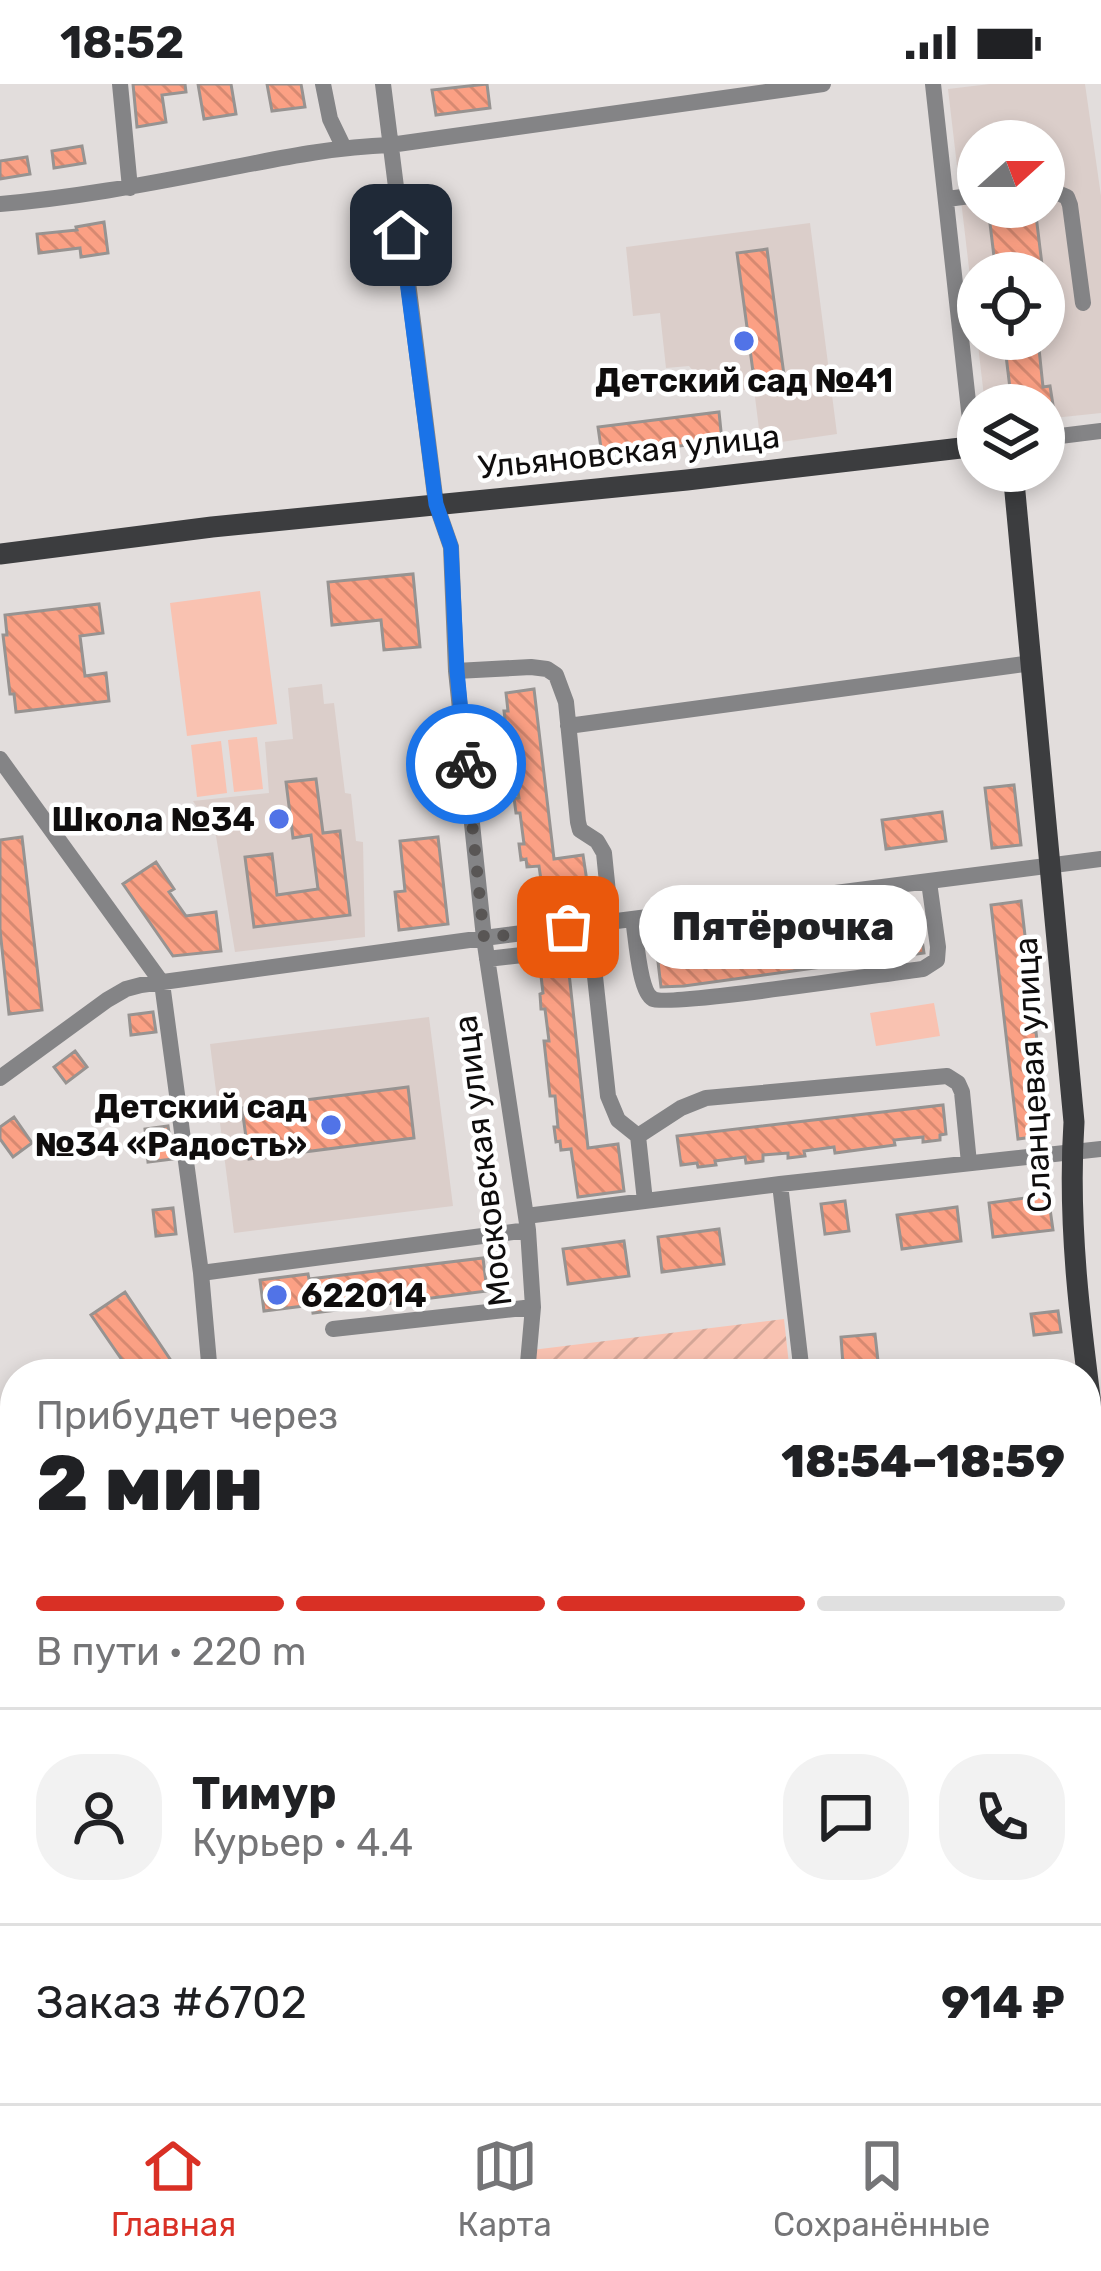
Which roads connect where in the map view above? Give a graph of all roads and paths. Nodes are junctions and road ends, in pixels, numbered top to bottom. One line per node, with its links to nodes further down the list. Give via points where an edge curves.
1 (120, 84): 8 (street)
2 (323, 84): 7 (street)
3 (383, 84): 6 (street, Московская улица)
4 (823, 84): 6 (street)
5 (933, 84): 11 (street)
6 (390, 145): 7 (street); 19 (street, Московская улица)
7 (344, 146): 8 (street)
8 (130, 188): 12 (street)
9 (1065, 197): 13 (street)
10 (957, 198): 11 (street)
11 (946, 199): 14 (street)
12 (0, 204)
13 (1083, 303)
14 (968, 384)
15 (1101, 431): 16 (street)
16 (1065, 436)
17 (957, 448): 19 (main road, Ульяновская улица)
18 (1015, 492): 21 (main road, Сланцевая улица)
19 (436, 504): 20 (main road, Ульяновская улица); 22 (street, Московская улица, via 451,547)
20 (0, 554)
21 (1032, 663): 23 (street); 26 (main road, Сланцевая улица)
22 (457, 671): 23 (street, via 547,669 561,685); 30 (street, Московская улица)
23 (568, 725): 29 (street, via 578,822 604,853)
24 (1, 764): 32 (street)
25 (1101, 859): 26 (street)
26 (1051, 867): 27 (street); 36 (main road, Сланцевая улица)
27 (929, 882): 28 (street); 28 (street, via 938,947 931,965 710,997 651,998)
28 (633, 919): 29 (street)
29 (611, 922): 30 (street)
30 (484, 938): 31 (street, Московская улица); 32 (street)
31 (487, 959): 34 (street, via 576,949 593,958 608,1096); 40 (street, Московская улица)
32 (162, 983): 33 (street, via 126,989); 41 (street)
33 (0, 1078)
34 (638, 1136): 37 (street, via 706,1098 947,1076 962,1092); 39 (street)
35 (1101, 1149): 36 (street)
36 (1072, 1152): 37 (street); 47 (main road, Сланцевая улица)
37 (969, 1163): 38 (street)
38 (780, 1184): 39 (street); 46 (street)
39 (644, 1201): 40 (street)
40 (527, 1223): 41 (street); 42 (street, Московская улица)
41 (202, 1273): 44 (street)
42 (533, 1306): 43 (street); 45 (street, Московская улица)
43 (333, 1329)
44 (209, 1359)
45 (528, 1359)
46 (800, 1359)
47 (1087, 1359)

